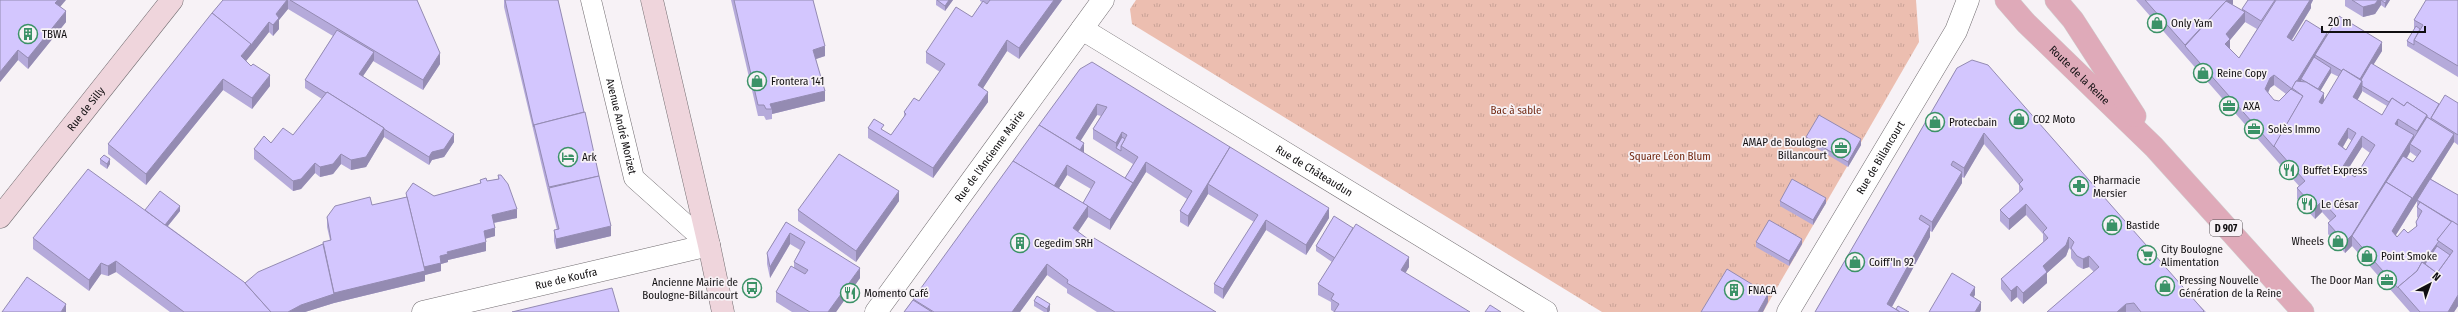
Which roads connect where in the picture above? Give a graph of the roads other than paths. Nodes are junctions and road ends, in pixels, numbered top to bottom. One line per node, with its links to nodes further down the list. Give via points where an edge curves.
1 (172, 0): 10 (main road, Rue de Silly)
2 (591, 0): 11 (lane, Avenue André Morizet, via 634,178)
3 (652, 0): 11 (main road)
4 (1103, 0): 8 (street, Rue de l'Ancienne Mairie)
5 (1968, 0): 17 (street, Rue de Billancourt, via 1956,31)
6 (2006, 0): 9 (main road, Route de la Reine / D 907)
7 (2056, 0): 9 (main road, Route de la Reine / D 907, via 2073,20)
8 (1082, 29): 15 (street, Rue de l'Ancienne Mairie); 16 (street, Rue de Châteaudun)
9 (2154, 147): 12 (main road, Route de la Reine / D 907)
10 (0, 217)
11 (709, 245): 13 (street, Rue de Koufra); 14 (main road)
12 (2300, 311)
13 (423, 312)
14 (723, 312)
15 (876, 312)
16 (1546, 312)
17 (1788, 312)

